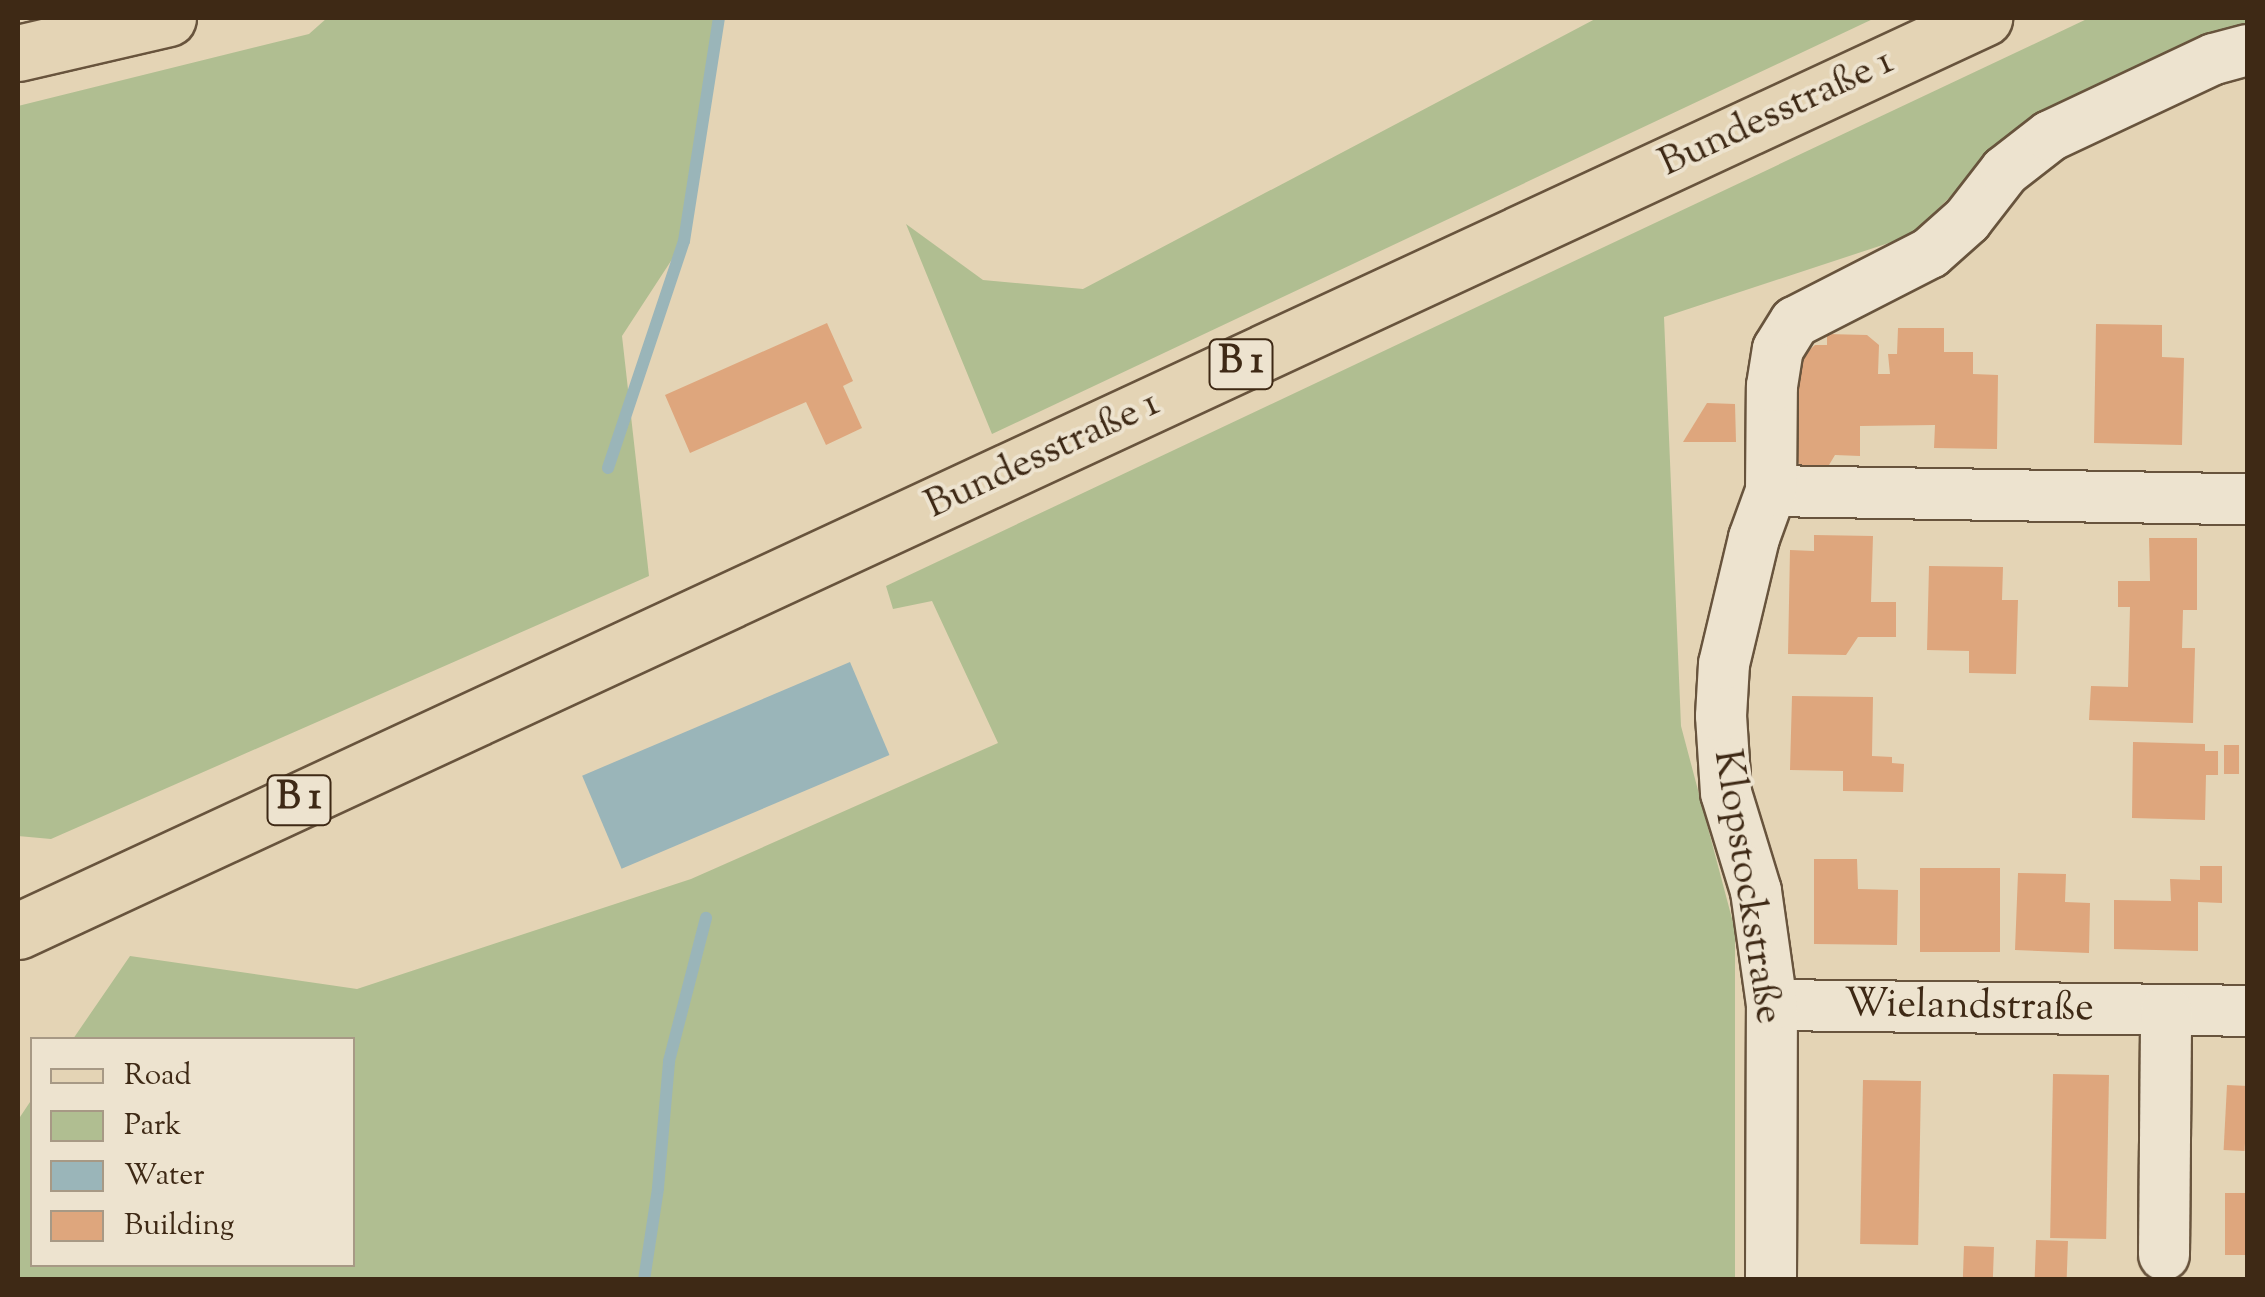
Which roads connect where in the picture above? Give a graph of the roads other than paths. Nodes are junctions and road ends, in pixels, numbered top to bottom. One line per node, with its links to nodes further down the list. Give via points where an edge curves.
1 (168, 18): 4 (main road)
2 (1984, 18): 7 (main road, Bundesstraße 1 / B 1)
3 (2248, 50): 5 (street, Klopstockstraße, via 2214,58 2050,136 2005,171 1930,253 1794,322 1778,350 1772,386)
4 (18, 53)
5 (1771, 490): 6 (street); 10 (street, Klopstockstraße, via 1724,664 1722,716 1726,794 1756,892)
6 (2248, 499)
7 (100, 890): 8 (main road, B 1); 9 (main road, B 1)
8 (18, 894)
9 (18, 932)
10 (1772, 1004): 11 (street, Wielandstraße); 14 (street, Klopstockstraße)
11 (2166, 1011): 12 (street, Wielandstraße); 13 (street)
12 (2248, 1012)
13 (2164, 1255)
14 (1771, 1280)

